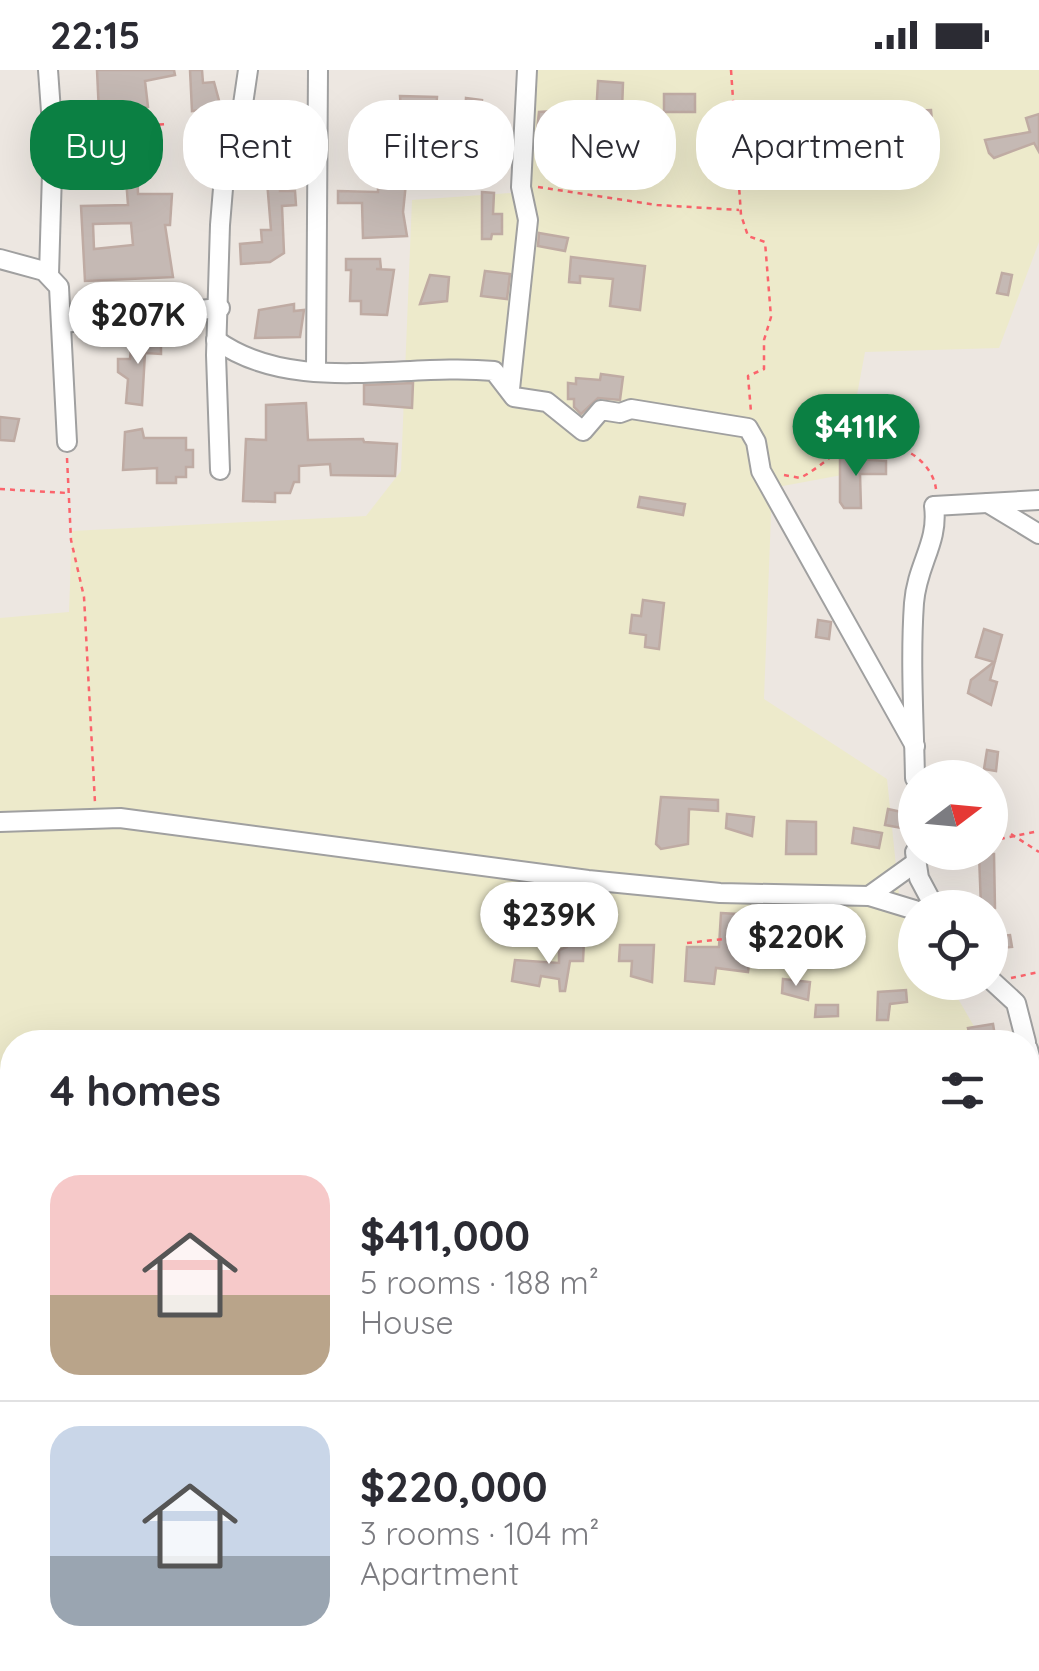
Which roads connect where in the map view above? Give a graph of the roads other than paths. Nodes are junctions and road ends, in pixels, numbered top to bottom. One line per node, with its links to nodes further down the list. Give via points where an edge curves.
1 (48, 70): 6 (street)
2 (248, 70): 7 (street, via 226,152)
3 (318, 70): 10 (street)
4 (527, 70): 11 (street, via 521,187 528,220)
5 (0, 259): 6 (street)
6 (49, 274): 8 (street, via 58,287)
7 (220, 308): 8 (street); 9 (street)
8 (62, 323): 12 (street)
9 (216, 340): 10 (street, via 273,367); 13 (street)
10 (316, 369): 11 (street, via 489,370)
11 (510, 390): 17 (street, via 524,402 547,402 584,431 601,410 748,428 760,471)
12 (67, 442)
13 (220, 470)
14 (1039, 500): 15 (street)
15 (987, 503): 16 (street); 17 (street, via 934,506 938,533 919,570 914,604)
16 (1039, 534)
17 (915, 746): 18 (street)
18 (915, 760)
19 (0, 822): 21 (street, via 96,818 682,889)
20 (900, 870): 21 (street)
21 (868, 896): 22 (street)
22 (898, 905)
23 (1008, 995): 24 (street)
24 (1023, 1030)

